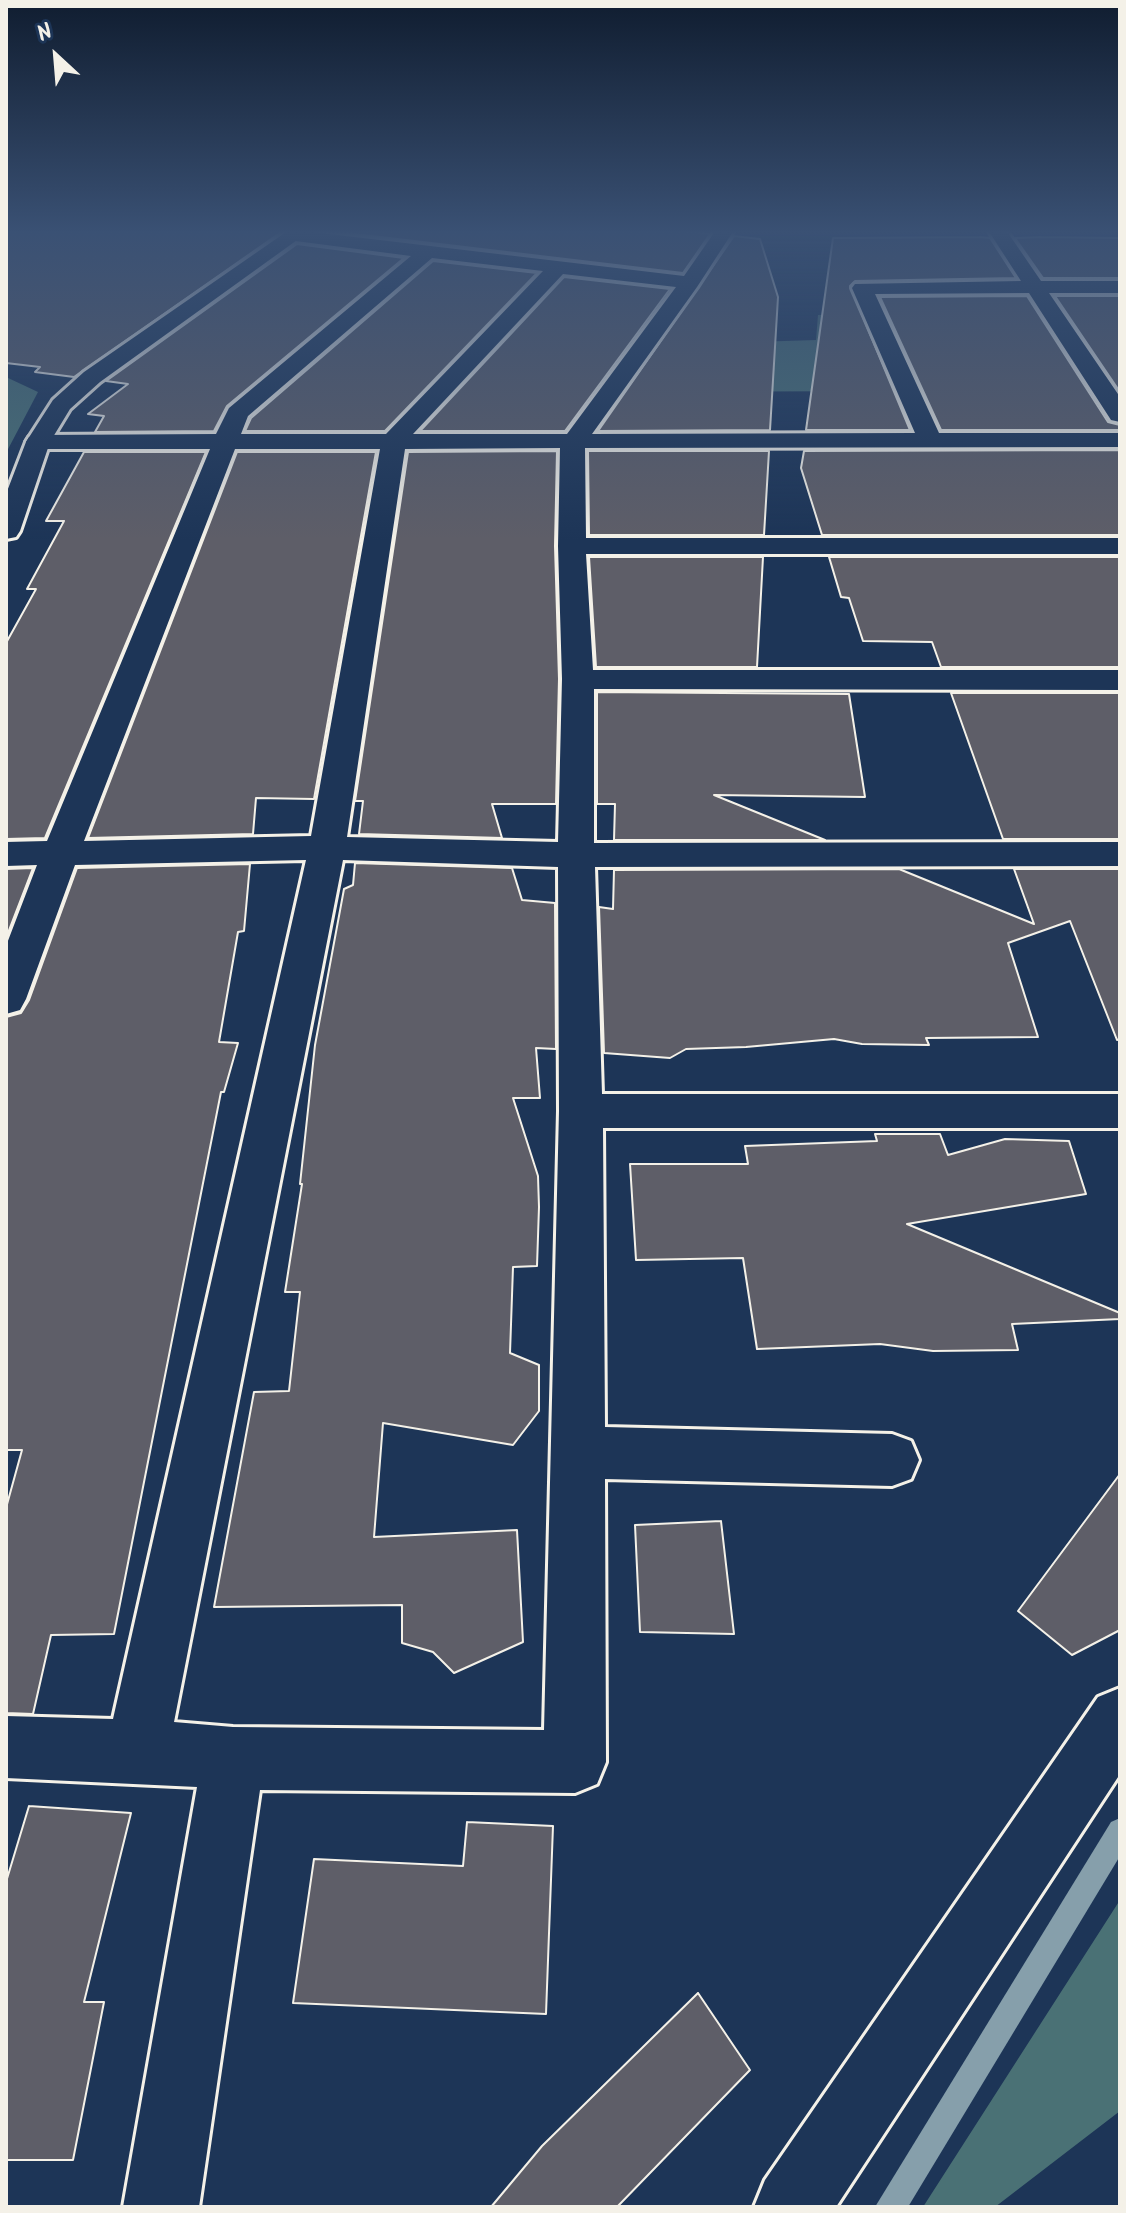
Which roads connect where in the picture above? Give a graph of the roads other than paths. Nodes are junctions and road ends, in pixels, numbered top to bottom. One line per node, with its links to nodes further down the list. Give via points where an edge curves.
1 (155, 333): 14 (street, via 61,405)
2 (331, 333): 13 (street, via 237,413)
3 (495, 333): 10 (street)
4 (653, 333): 15 (street)
5 (882, 333): 11 (street)
6 (1066, 333): 7 (street)
7 (1081, 356): 8 (street); 9 (street)
8 (1107, 356)
9 (1120, 415)
10 (394, 440): 13 (street); 15 (street); 21 (street)
11 (930, 440): 12 (street); 15 (street)
12 (1120, 440)
13 (225, 441): 14 (street); 23 (street)
14 (38, 442): 16 (street)
15 (573, 442): 17 (street)
16 (6, 531)
17 (572, 546): 18 (street); 19 (street)
18 (1120, 546)
19 (578, 679): 20 (street); 25 (street)
20 (1120, 680)
21 (327, 848): 23 (street); 25 (street); 33 (street)
22 (6, 854): 23 (street)
23 (60, 854): 26 (street)
24 (1120, 854): 25 (street)
25 (576, 855): 27 (street)
26 (6, 999)
27 (581, 1111): 28 (street); 29 (street)
28 (1120, 1111)
29 (578, 1452): 30 (street); 34 (street, via 575,1762)
30 (892, 1460)
31 (1120, 1719): 36 (street)
32 (6, 1747): 33 (street)
33 (137, 1751): 34 (street)
34 (233, 1758): 35 (street)
35 (161, 2207)
36 (792, 2207)

